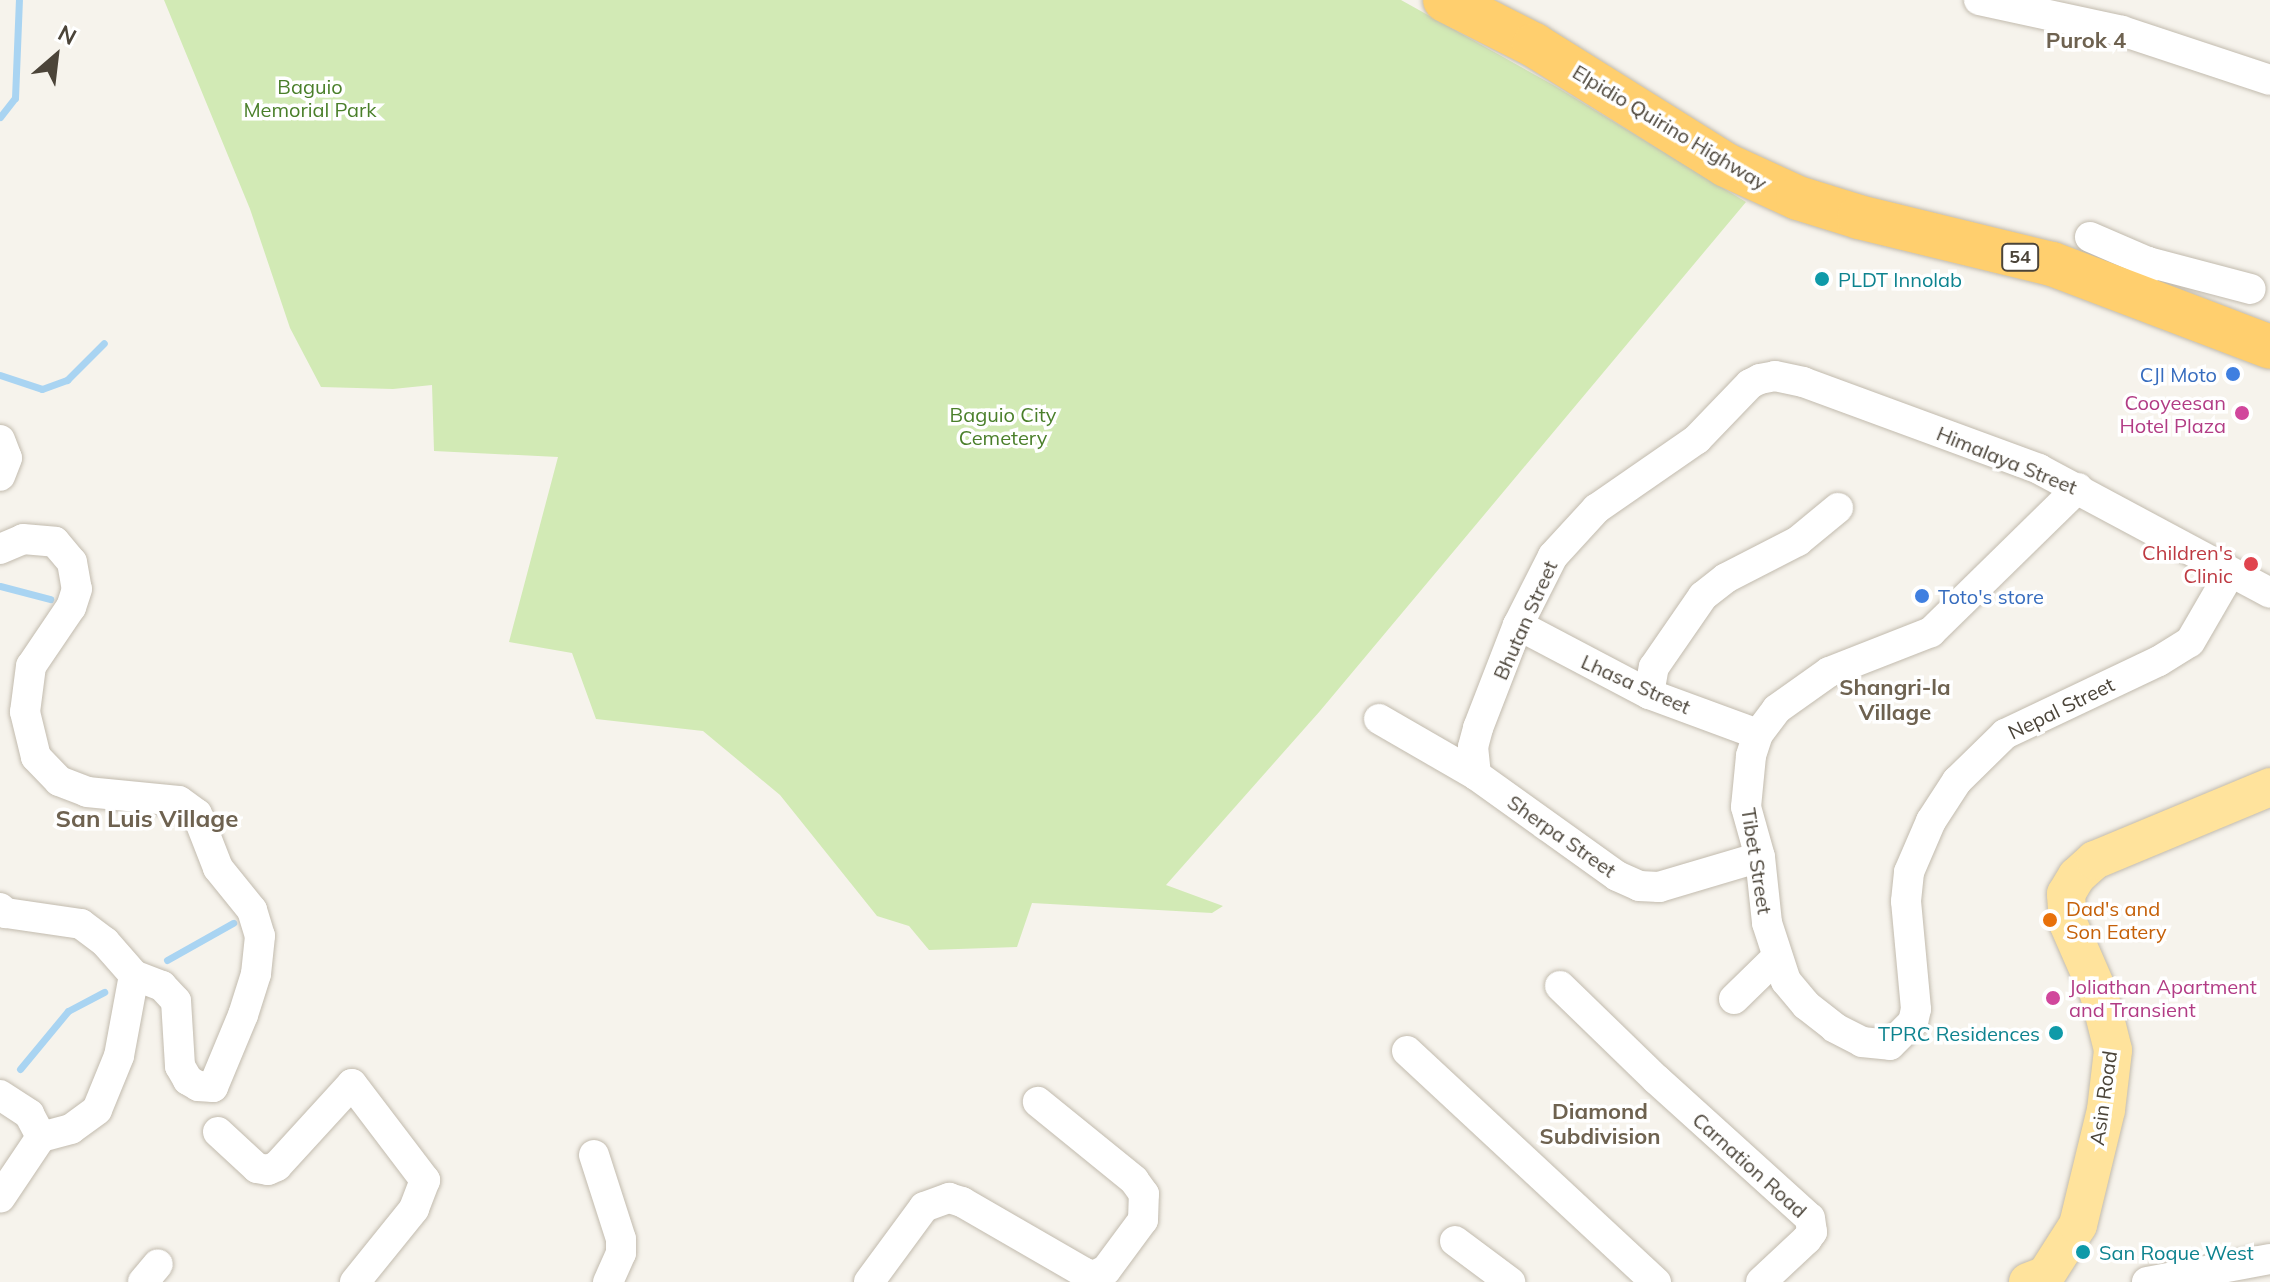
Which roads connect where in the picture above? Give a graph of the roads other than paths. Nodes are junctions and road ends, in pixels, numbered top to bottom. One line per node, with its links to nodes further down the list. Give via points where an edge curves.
1 (1445, 0): 5 (highway, Elpidio Quirino Highway / 54, via 1534,45 1726,165 1776,189 1859,217 2052,264)
2 (1979, 0): 3 (street, via 2122,31)
3 (2270, 80)
4 (2090, 237): 5 (street)
5 (2142, 279): 6 (street); 7 (highway, Elpidio Quirino Highway / 54)
6 (2251, 289)
7 (2270, 347)
8 (1775, 376): 11 (street, Himalaya Street, via 2010,458); 16 (street, Bhutan Street, via 1750,384 1697,439 1596,509 1553,556)
9 (0, 440): 10 (street, via 7,458)
10 (0, 476)
11 (2078, 488): 14 (street, Himalaya Street); 19 (street, Tibet Street, via 1931,632 1807,684)
12 (1838, 508): 17 (street, via 1798,541 1726,578 1703,596 1654,667)
13 (0, 549): 25 (street, via 23,539 55,542 72,562 77,589 71,607 31,666 25,712 36,757 59,781 87,792 179,801 197,814 218,868 252,910 260,936 256,974 213,1087 188,1080 180,1066 176,1001 162,986)
14 (2230, 573): 15 (street, Himalaya Street); 28 (street, Nepal Street, via 2190,642 2005,734 1957,781 1931,821 1909,872 1907,925 1916,1009 1908,1030)
15 (2270, 593)
16 (1518, 625): 17 (street, Lhasa Street); 20 (street, Bhutan Street, via 1474,739)
17 (1649, 694): 19 (street, Lhasa Street)
18 (1379, 719): 20 (street, Sherpa Street)
19 (1758, 734): 22 (street, Tibet Street, via 1746,807)
20 (1476, 775): 22 (street, Sherpa Street, via 1617,876 1639,886 1659,887)
21 (2270, 787): 38 (main road, Asin Road, via 2095,860 2066,894 2068,923 2099,994 2113,1050 2106,1110 2078,1225)
22 (1760, 857): 24 (street, Tibet Street)
23 (0, 908): 25 (street, via 81,924)
24 (1776, 958): 27 (street); 28 (street, Tibet Street, via 1786,981 1825,1020 1862,1042)
25 (134, 975): 33 (street, via 119,1056 97,1110 71,1129)
26 (1560, 986): 44 (street, Carnation Road, via 1810,1218 1812,1232)
27 (1734, 999)
28 (1890, 1045)
29 (1407, 1051): 43 (street)
30 (0, 1095): 33 (street, via 29,1114)
31 (1038, 1102): 41 (street, via 1134,1180 1144,1194 1143,1220 1106,1270 1093,1276 1085,1273 949,1198 924,1207)
32 (218, 1132): 39 (street, via 257,1168 268,1170 352,1084 425,1180 414,1209)
33 (41, 1137): 35 (street)
34 (594, 1155): 40 (street, via 621,1239 621,1253)
35 (0, 1198)
36 (1455, 1241): 42 (street)
37 (2270, 1259): 45 (street)
38 (2045, 1280)
39 (355, 1282)
40 (608, 1282)
41 (869, 1282)
42 (1510, 1282)
43 (1656, 1282)
44 (1761, 1282)
45 (2147, 1282)

